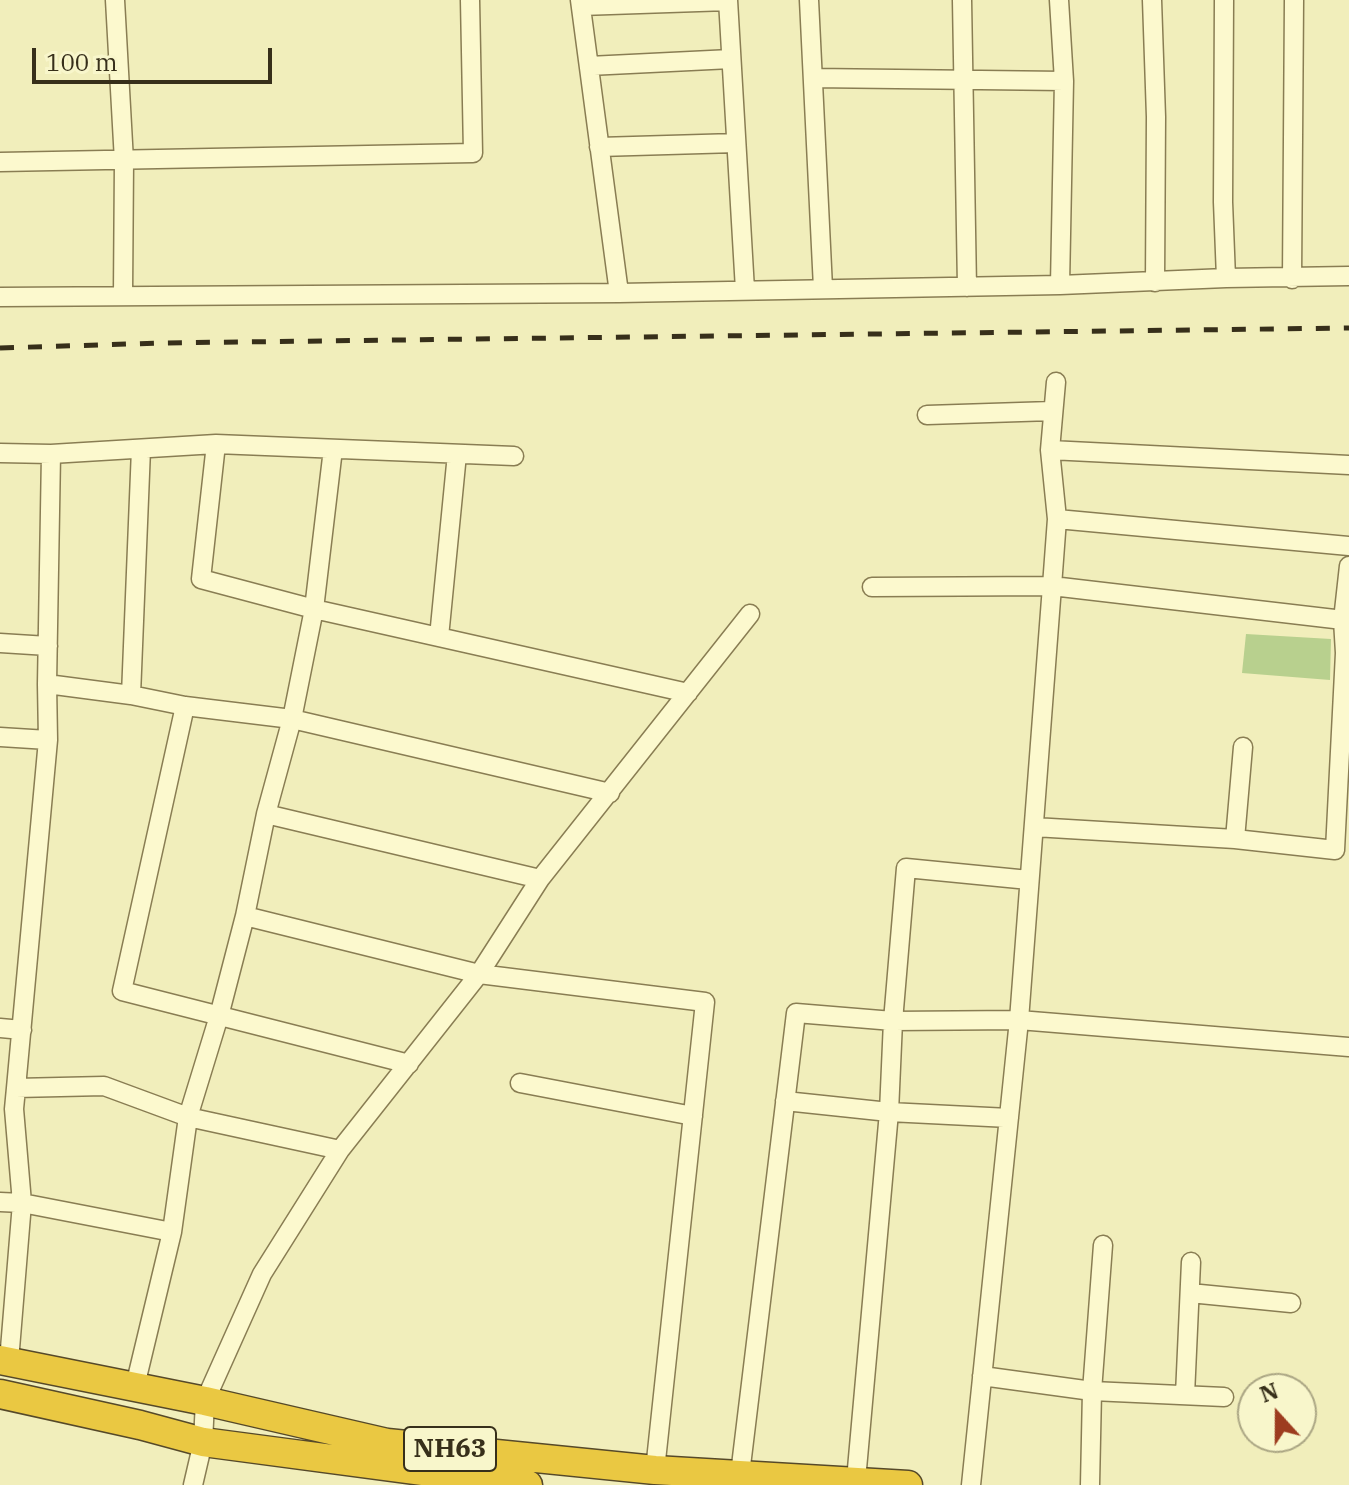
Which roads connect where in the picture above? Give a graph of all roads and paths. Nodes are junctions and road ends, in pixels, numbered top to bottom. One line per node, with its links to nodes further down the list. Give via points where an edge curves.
1 (115, 0): 18 (street)
2 (470, 0): 18 (street, via 473,153)
3 (728, 0): 10 (street); 11 (street)
4 (809, 0): 13 (street)
5 (962, 0): 14 (street)
6 (1059, 0): 15 (street)
7 (1152, 0): 23 (street)
8 (1224, 0): 21 (street)
9 (1294, 0): 22 (street)
10 (580, 3): 12 (street)
11 (731, 59): 12 (street); 16 (street)
12 (589, 66): 17 (street)
13 (813, 78): 14 (street); 26 (street)
14 (964, 78): 15 (street); 25 (street)
15 (1064, 81): 24 (street)
16 (736, 143): 17 (street); 27 (street)
17 (599, 147): 28 (street)
18 (124, 161): 19 (street); 29 (street)
19 (0, 162)
20 (1349, 276): 22 (street)
21 (1226, 278): 22 (street); 23 (street)
22 (1292, 279)
23 (1155, 282): 24 (street)
24 (1060, 285): 25 (street)
25 (967, 287): 26 (street)
26 (823, 288): 27 (street)
27 (745, 290): 28 (street)
28 (619, 293): 29 (street)
29 (123, 294): 30 (street)
30 (0, 297)
31 (1056, 382): 32 (street)
32 (1052, 411): 33 (street); 37 (street)
33 (927, 415)
34 (216, 444): 35 (street); 36 (street); 48 (street, via 201,579)
35 (141, 449): 39 (street); 57 (street)
36 (333, 449): 40 (street); 48 (street)
37 (1050, 450): 42 (street); 43 (street)
38 (0, 453): 39 (street)
39 (51, 454): 53 (street)
40 (457, 454): 41 (street); 51 (street)
41 (514, 456)
42 (1349, 465)
43 (1057, 519): 44 (street); 46 (street)
44 (1349, 546)
45 (1349, 566): 50 (street)
46 (1052, 586): 47 (street); 50 (street); 65 (street)
47 (872, 587)
48 (314, 609): 51 (street); 59 (street)
49 (750, 614): 56 (street)
50 (1343, 620): 54 (street)
51 (439, 637): 56 (street)
52 (0, 643): 53 (street)
53 (48, 646): 55 (street)
54 (1347, 653): 67 (street)
55 (47, 684): 57 (street); 61 (street)
56 (688, 693): 63 (street)
57 (131, 695): 58 (street)
58 (185, 706): 59 (street); 72 (street, via 122,991)
59 (292, 719): 63 (street); 64 (street)
60 (0, 737): 61 (street)
61 (48, 740): 76 (street)
62 (1243, 747): 66 (street)
63 (610, 793): 68 (street)
64 (266, 814): 68 (street); 70 (street)
65 (1034, 827): 66 (street); 69 (street)
66 (1235, 839): 67 (street)
67 (1342, 850)
68 (540, 879): 71 (street)
69 (1029, 880): 73 (street); 74 (street, via 906,868)
70 (245, 916): 71 (street); 72 (street)
71 (479, 974): 78 (street); 84 (street, via 705,1002)
72 (219, 1016): 78 (street); 85 (street)
73 (1019, 1020): 74 (street); 77 (street); 86 (street)
74 (893, 1021): 81 (street, via 796,1013); 83 (street)
75 (0, 1028): 76 (street)
76 (22, 1030): 80 (street)
77 (1349, 1047)
78 (409, 1064): 87 (street)
79 (520, 1083): 84 (street)
80 (16, 1088): 82 (street); 85 (street, via 104,1086)
81 (785, 1101): 83 (street); 105 (street)
82 (7, 1109): 89 (street)
83 (889, 1112): 86 (street); 106 (street)
84 (693, 1116): 104 (street)
85 (188, 1117): 87 (street); 90 (street)
86 (1009, 1118): 96 (street)
87 (340, 1150): 102 (street, via 262,1274)
88 (0, 1202): 89 (street)
89 (22, 1203): 90 (street); 95 (street)
90 (172, 1232): 97 (street)
91 (1103, 1245): 98 (street)
92 (1191, 1262): 93 (street)
93 (1190, 1293): 94 (street); 100 (street)
94 (1291, 1303)
95 (4, 1360): 97 (highway, NH63)
96 (982, 1376): 98 (street); 110 (street)
97 (135, 1386): 102 (highway, NH63)
98 (1092, 1391): 100 (street); 111 (street)
99 (0, 1394): 103 (highway, NH63)
100 (1185, 1395): 101 (street)
101 (1224, 1397)
102 (205, 1401): 103 (street); 104 (highway, NH63, via 387,1443)
103 (203, 1442): 108 (street); 109 (highway, NH63)
104 (655, 1470): 105 (highway, NH63)
105 (740, 1474): 106 (highway, NH63)
106 (856, 1480): 107 (highway, NH63)
107 (895, 1484)
108 (193, 1485)
109 (528, 1485)
110 (971, 1485)
111 (1090, 1485)

